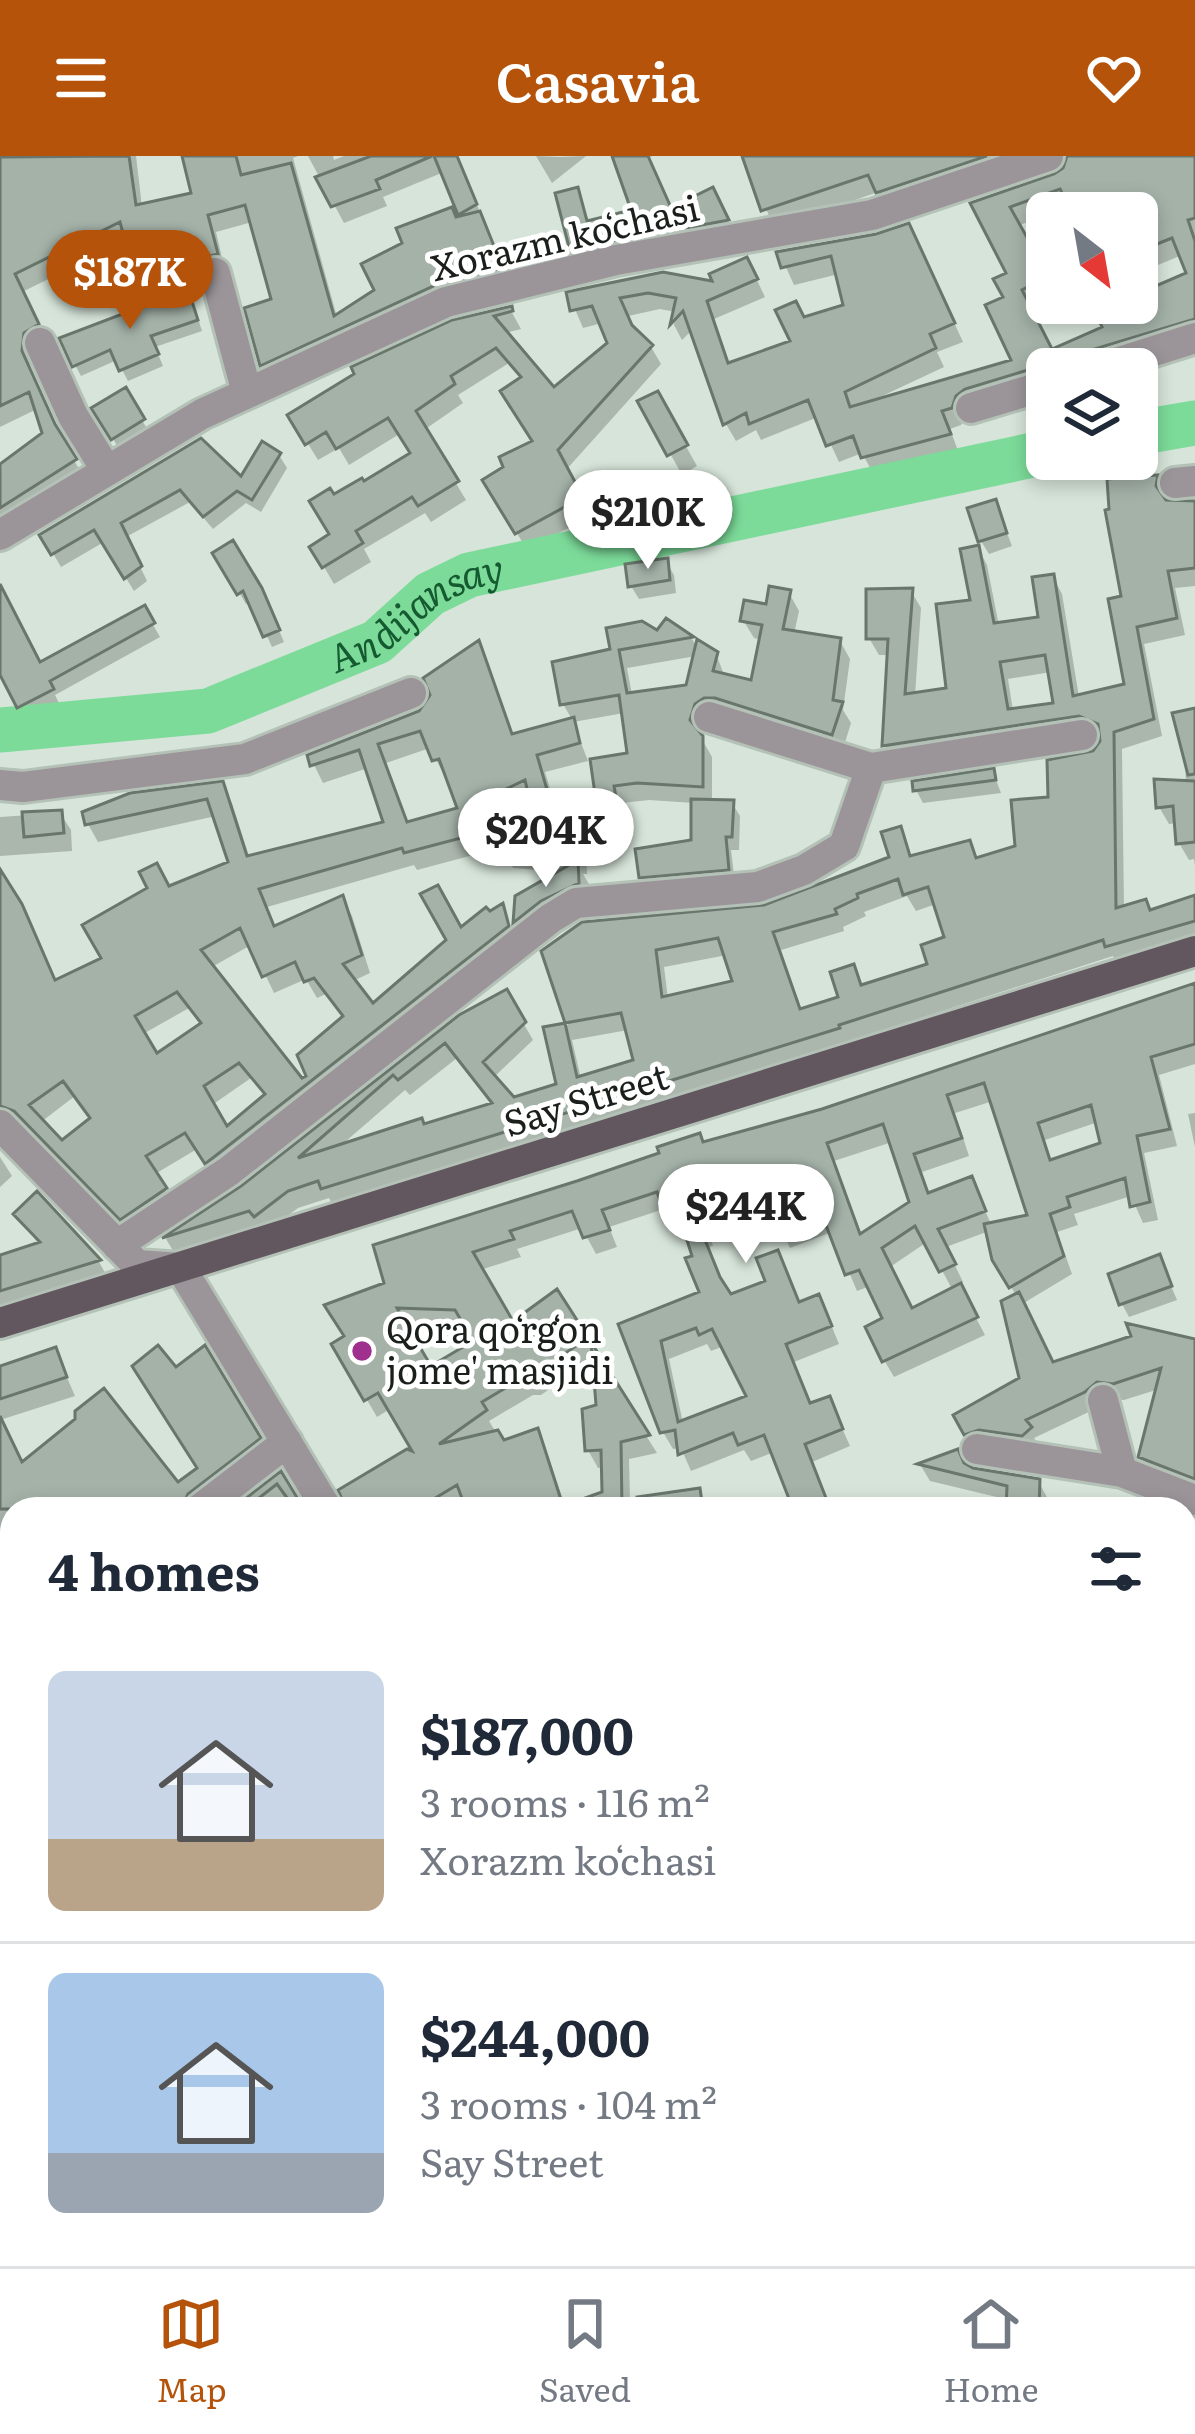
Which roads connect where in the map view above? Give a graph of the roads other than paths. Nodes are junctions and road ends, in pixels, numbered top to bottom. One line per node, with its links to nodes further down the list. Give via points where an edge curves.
1 (1048, 156): 7 (street, Xorazm koʻchasi, via 872,215 616,260 446,302)
2 (215, 273): 7 (street)
3 (1195, 338): 5 (street)
4 (40, 344): 9 (street)
5 (1158, 350)
6 (1026, 391): 8 (street)
7 (247, 393): 9 (street, Xorazm koʻchasi)
8 (971, 408)
9 (107, 471): 10 (street, Xorazm koʻchasi)
10 (0, 535)
11 (411, 693): 15 (street, via 245,759)
12 (709, 717): 14 (street)
13 (1082, 735): 14 (street)
14 (871, 768): 18 (street, via 844,846 758,886 576,903 229,1171)
15 (0, 784)
16 (1195, 951): 19 (main road, Say Street)
17 (0, 1125): 18 (street)
18 (117, 1245): 19 (street, via 136,1265)
19 (181, 1268): 20 (main road, Say Street); 22 (street)
20 (0, 1323)
21 (1103, 1400): 24 (street)
22 (287, 1442): 25 (street); 26 (street)
23 (977, 1449): 24 (street)
24 (1122, 1472): 27 (street)
25 (216, 1497)
26 (320, 1497)
27 (1187, 1497)

